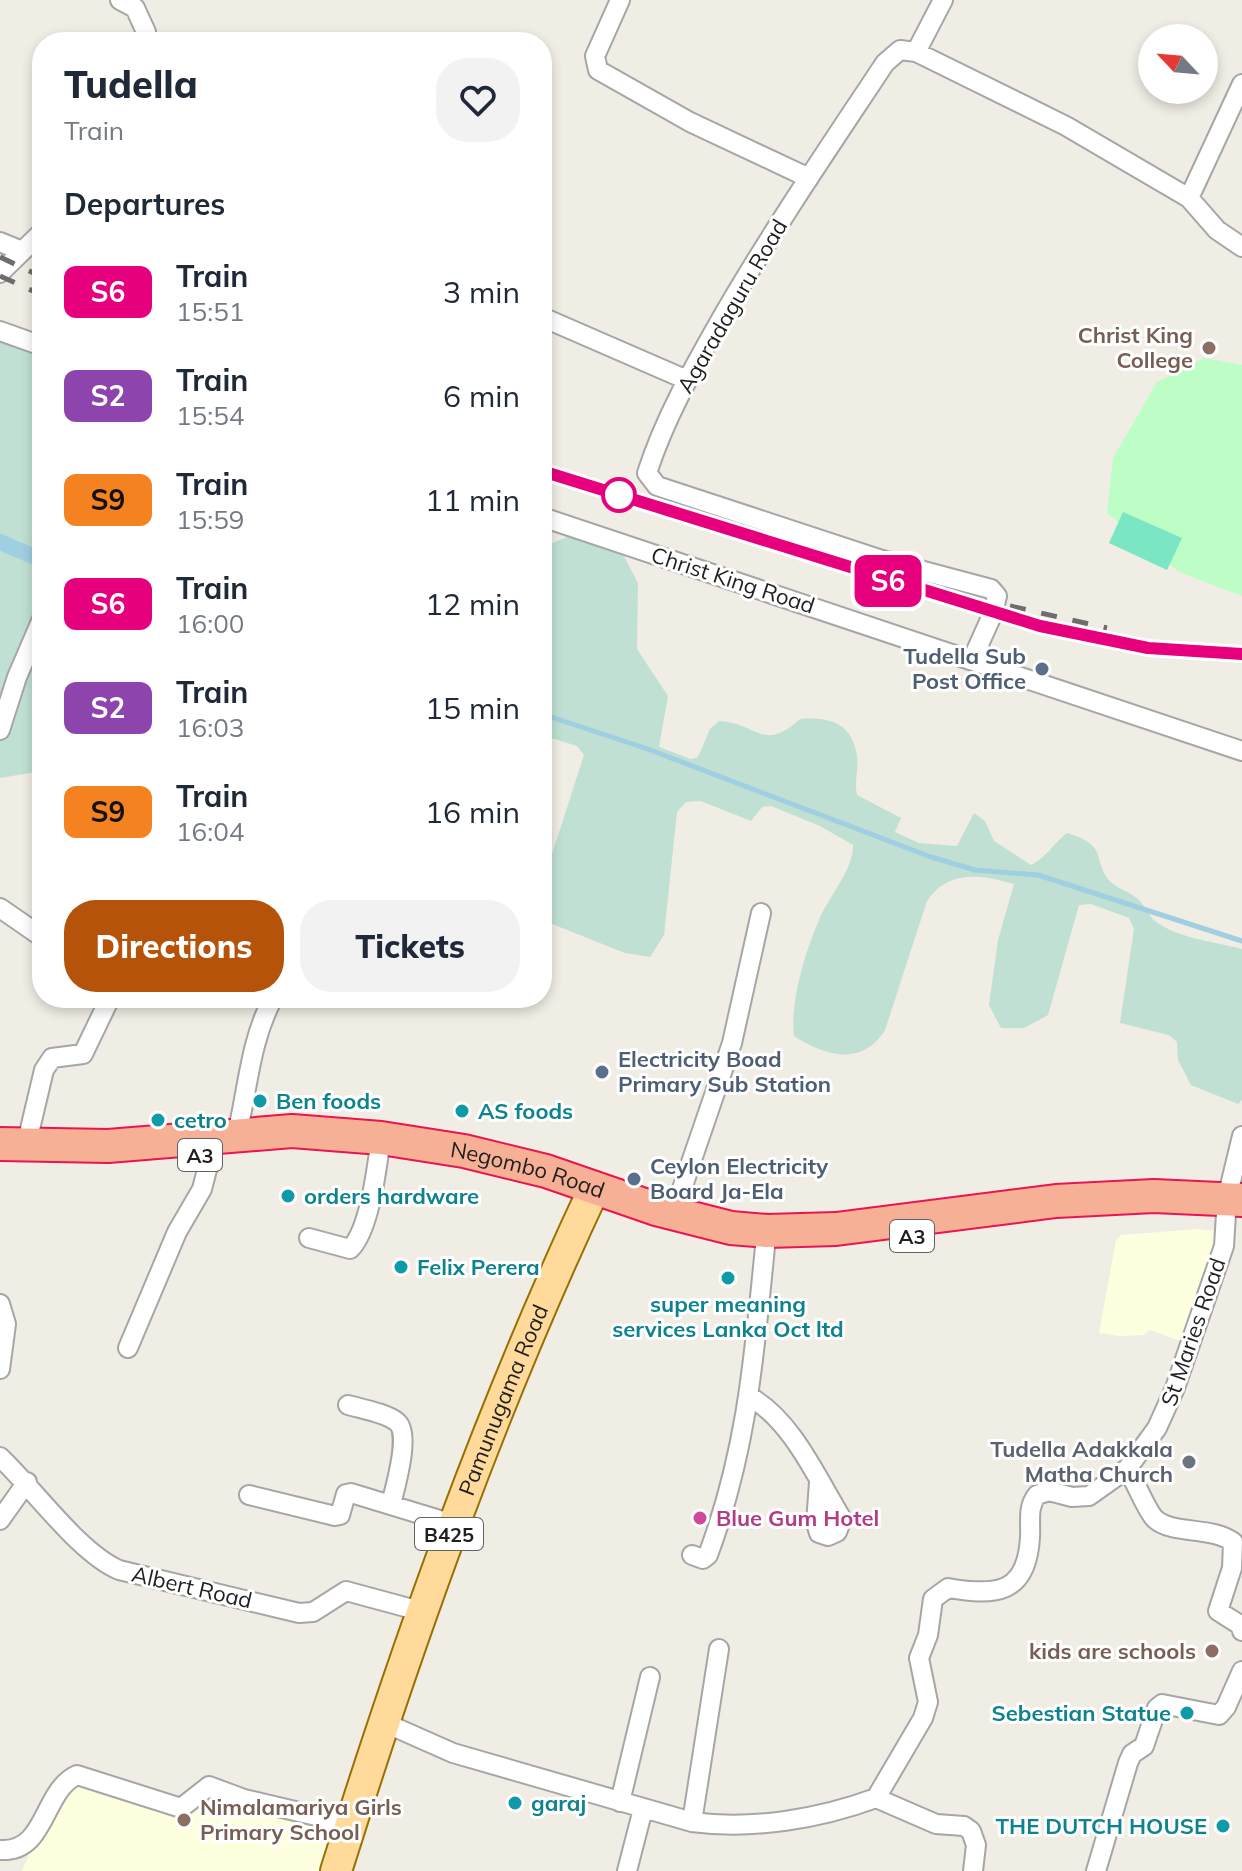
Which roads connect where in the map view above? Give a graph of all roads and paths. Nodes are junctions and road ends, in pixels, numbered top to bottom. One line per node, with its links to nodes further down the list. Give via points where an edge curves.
1 (120, 0): 4 (street, via 135,8)
2 (620, 0): 7 (street, via 595,56 598,70 690,122)
3 (943, 0): 5 (street)
4 (142, 32)
5 (916, 52): 7 (street, Agaradaguru Road, via 900,50 885,63); 8 (street, via 1066,126)
6 (1242, 84): 8 (street)
7 (809, 178): 17 (street, Agaradaguru Road)
8 (1189, 198): 11 (street, via 1217,230)
9 (0, 242): 12 (street)
10 (32, 242): 12 (street)
11 (1242, 247)
12 (22, 251): 13 (street)
13 (0, 273)
14 (552, 321): 17 (street)
15 (0, 331): 16 (street)
16 (32, 342)
17 (687, 380): 20 (street, Agaradaguru Road, via 647,473 657,486 882,560 991,589 997,596 993,613)
18 (552, 520): 20 (street, Christ King Road)
19 (32, 642): 21 (street)
20 (972, 660): 22 (street, Christ King Road)
21 (0, 730)
22 (1242, 751)
23 (0, 908): 25 (street)
24 (761, 913): 35 (street, via 732,1043)
25 (32, 930)
26 (105, 1008): 31 (street, via 83,1054 52,1058)
27 (267, 1008): 28 (street, via 244,1084)
28 (237, 1134): 30 (highway, Negombo Road / A3, via 292,1131); 31 (highway, Negombo Road / A3)
29 (1242, 1136): 34 (street)
30 (380, 1146): 32 (highway, Negombo Road / A3); 33 (highway, Negombo Road / A3, via 537,1189); 36 (street, via 356,1244 350,1249)
31 (9, 1150): 32 (highway, Negombo Road / A3, via 104,1161)
32 (211, 1154): 39 (street, via 202,1189 177,1232)
33 (590, 1198): 35 (highway, Negombo Road / A3); 37 (highway, Negombo Road / A3, via 639,1224); 50 (main road, Pamunugama Road / B425)
34 (1234, 1206): 35 (highway, Negombo Road / A3, via 1154,1196 1056,1201 836,1229 767,1231 731,1228); 37 (highway, Negombo Road / A3, via 1117,1212 834,1246); 44 (street, St Maries Road, via 1167,1410)
35 (674, 1212)
36 (309, 1238)
37 (765, 1247): 41 (street)
38 (0, 1304): 40 (street, via 6,1324)
39 (128, 1348)
40 (0, 1369)
41 (750, 1397): 46 (street, via 785,1430); 51 (street, via 735,1478 711,1547 703,1559)
42 (348, 1405): 48 (street, via 396,1421 403,1430)
43 (0, 1457): 45 (street, Albert Road)
44 (1127, 1469): 53 (street, via 1155,1519 1220,1533 1233,1542 1232,1568 1218,1611); 58 (street, St Maries Road, via 1089,1496 1049,1491 1037,1495 1030,1509 1025,1564 1010,1586 978,1593 948,1588 933,1599 919,1658 928,1702)
45 (27, 1482): 49 (street); 52 (street, Albert Road, via 75,1536 119,1570 299,1613 313,1612 346,1591)
46 (819, 1482)
47 (249, 1495): 48 (street, via 335,1516 351,1493)
48 (391, 1504): 50 (street)
49 (0, 1520)
50 (453, 1524): 52 (main road, Pamunugama Road / B425)
51 (692, 1555)
52 (420, 1611): 57 (main road, Pamunugama Road / B425)
53 (1242, 1631)
54 (719, 1649): 61 (street)
55 (1242, 1671): 67 (street, via 1219,1715 1162,1704 1157,1708 1144,1746 1130,1757)
56 (650, 1677): 59 (street)
57 (383, 1722): 59 (street, via 453,1753); 62 (main road, Pamunugama Road / B425)
58 (876, 1798): 61 (street, via 839,1812 779,1820 724,1826); 66 (street, via 936,1824 971,1831 976,1845)
59 (620, 1802): 60 (street)
60 (643, 1809): 61 (street); 65 (street)
61 (692, 1822)
62 (350, 1824): 63 (street, via 209,1786 181,1808 77,1775 57,1790 32,1839); 64 (main road, Pamunugama Road / B425)
63 (0, 1850)
64 (336, 1871)
65 (627, 1871)
66 (973, 1871)
67 (1096, 1871)

